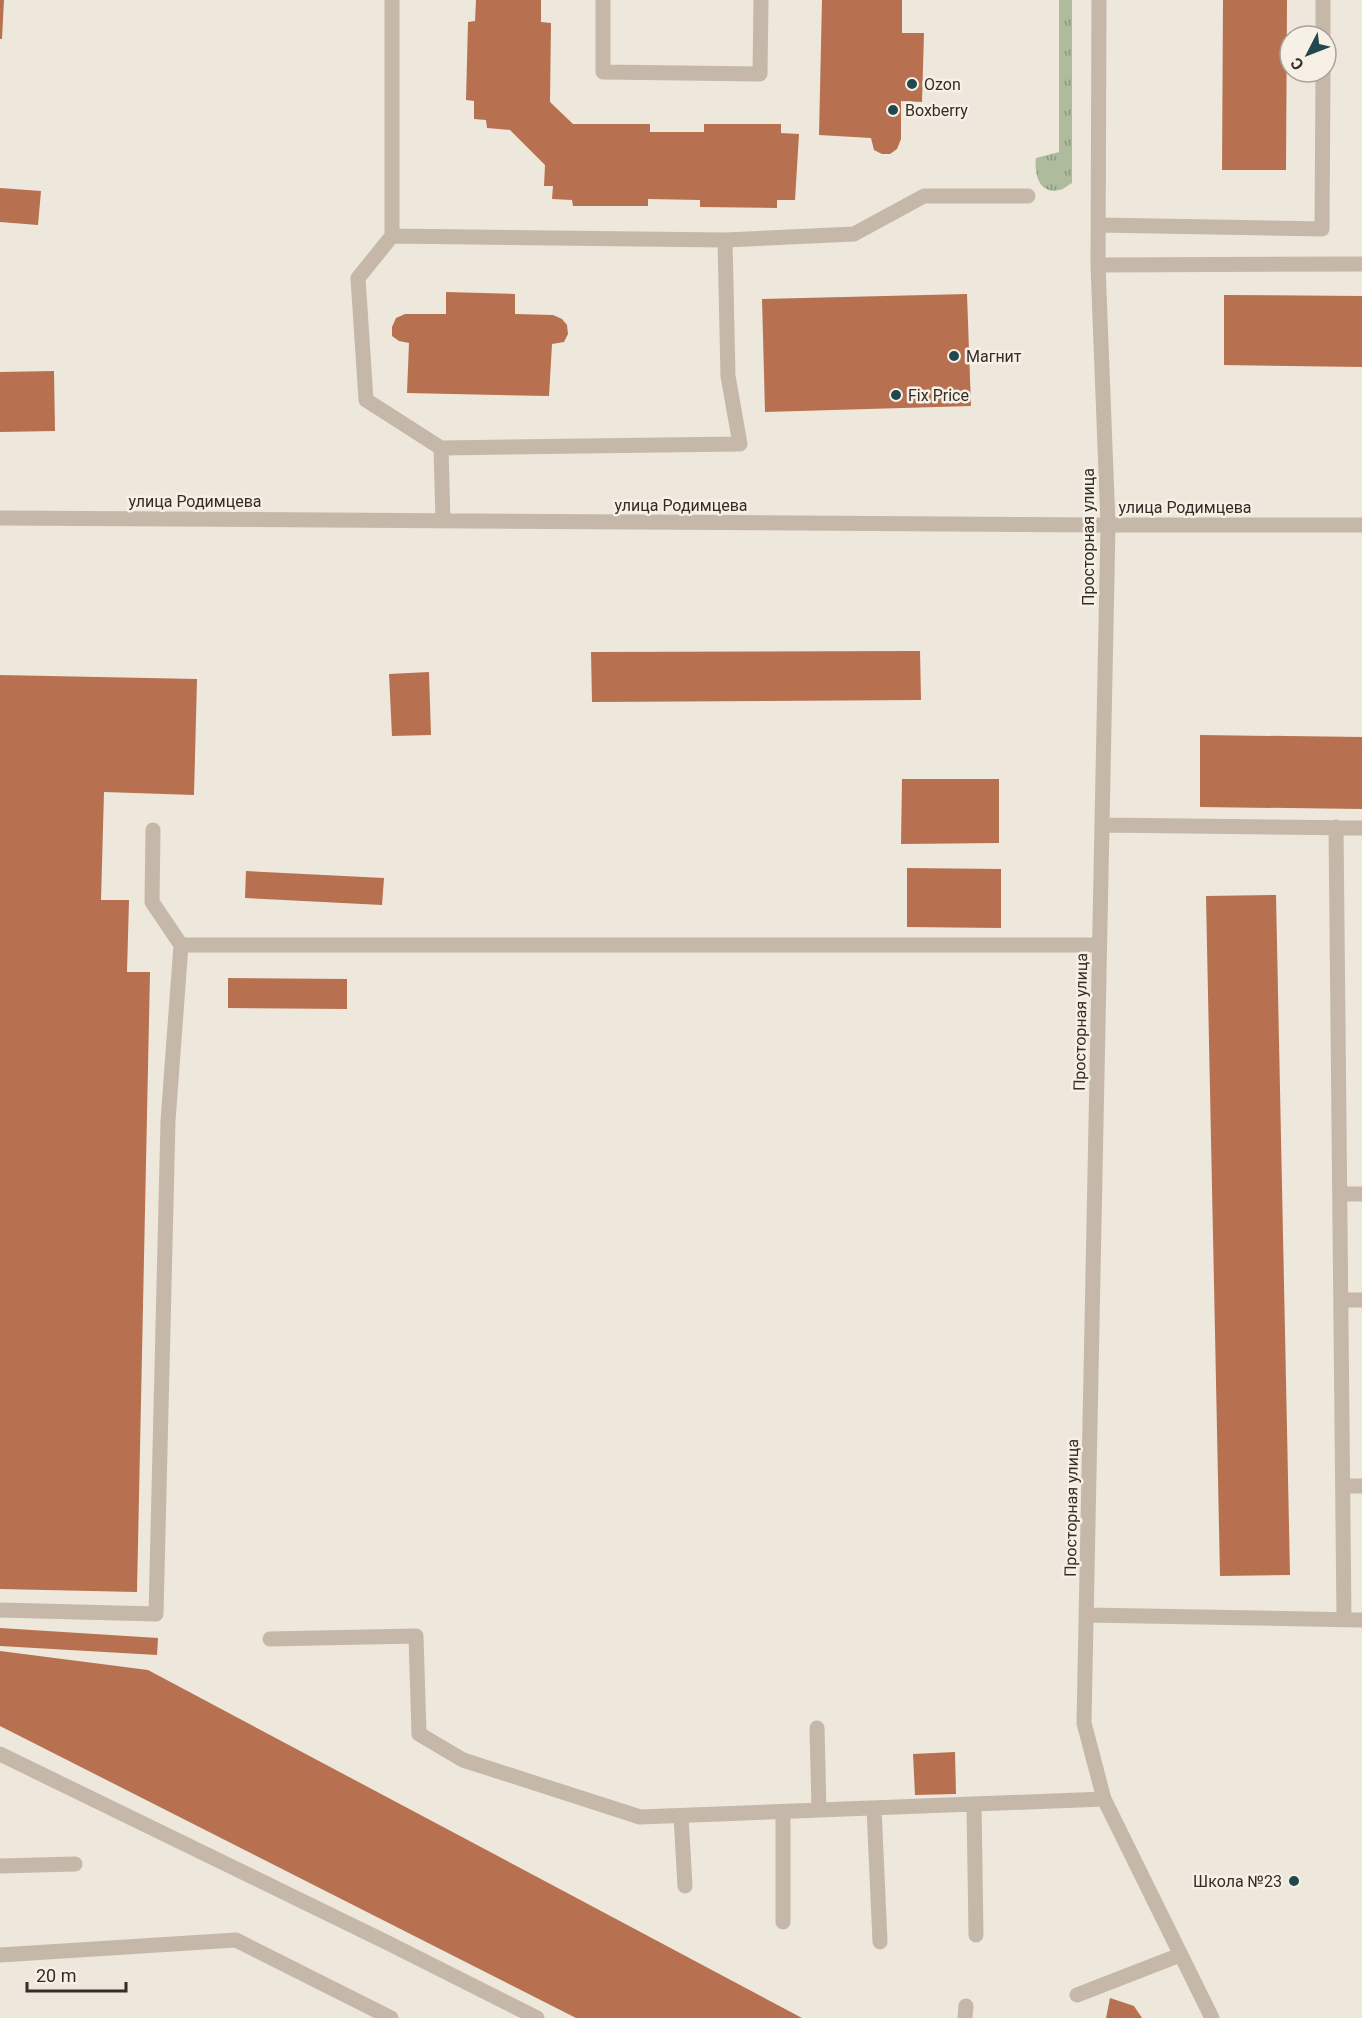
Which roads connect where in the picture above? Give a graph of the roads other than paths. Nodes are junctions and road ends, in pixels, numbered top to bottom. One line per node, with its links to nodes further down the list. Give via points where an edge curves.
1 (392, 0): 10 (street)
2 (603, 0): 3 (street, via 603,72 760,74)
3 (761, 0)
4 (1099, 0): 9 (street, Просторная улица)
5 (1323, 0): 6 (street)
6 (1323, 24)
7 (1323, 84): 9 (street, via 1322,229)
8 (1028, 196): 11 (street, via 924,196 854,234)
9 (1098, 225): 13 (street, Просторная улица)
10 (392, 236): 11 (street); 14 (street, via 358,278 366,400)
11 (725, 240): 14 (street, via 728,376 740,444)
12 (1362, 264): 13 (street)
13 (1098, 265): 17 (street, Просторная улица)
14 (441, 448): 16 (street)
15 (0, 518): 16 (street, улица Родимцева)
16 (443, 521): 17 (street, улица Родимцева)
17 (1108, 525): 18 (street, улица Родимцева); 19 (street, Просторная улица)
18 (1362, 525)
19 (1102, 825): 20 (street); 24 (street, Просторная улица)
20 (1336, 827): 21 (street); 25 (street)
21 (1362, 828)
22 (153, 830): 23 (street, via 152,902)
23 (181, 945): 24 (street); 31 (street, via 168,1121 156,1614)
24 (1099, 945): 32 (street, Просторная улица)
25 (1340, 1194): 26 (street); 27 (street)
26 (1362, 1194)
27 (1341, 1300): 28 (street); 29 (street)
28 (1362, 1300)
29 (1343, 1486): 30 (street); 33 (street)
30 (1362, 1486)
31 (0, 1610)
32 (1086, 1614): 33 (street); 38 (street, Просторная улица, via 1084,1723)
33 (1344, 1620): 34 (street)
34 (1362, 1620)
35 (270, 1639): 43 (street, via 416,1636 419,1734 463,1760 629,1814)
36 (817, 1728): 41 (street)
37 (0, 1754): 54 (street)
38 (1104, 1799): 39 (street); 51 (street, Просторная улица)
39 (974, 1804): 40 (street); 48 (street)
40 (874, 1808): 41 (street); 49 (street)
41 (819, 1810): 42 (street)
42 (783, 1812): 43 (street); 47 (street)
43 (681, 1816): 46 (street)
44 (75, 1864): 45 (street)
45 (0, 1866)
46 (685, 1886)
47 (783, 1922)
48 (976, 1935)
49 (880, 1942)
50 (0, 1955): 53 (street, via 236,1940)
51 (1180, 1955): 52 (street); 55 (street, Просторная улица)
52 (1077, 1995)
53 (391, 2018)
54 (537, 2018)
55 (1212, 2018)

